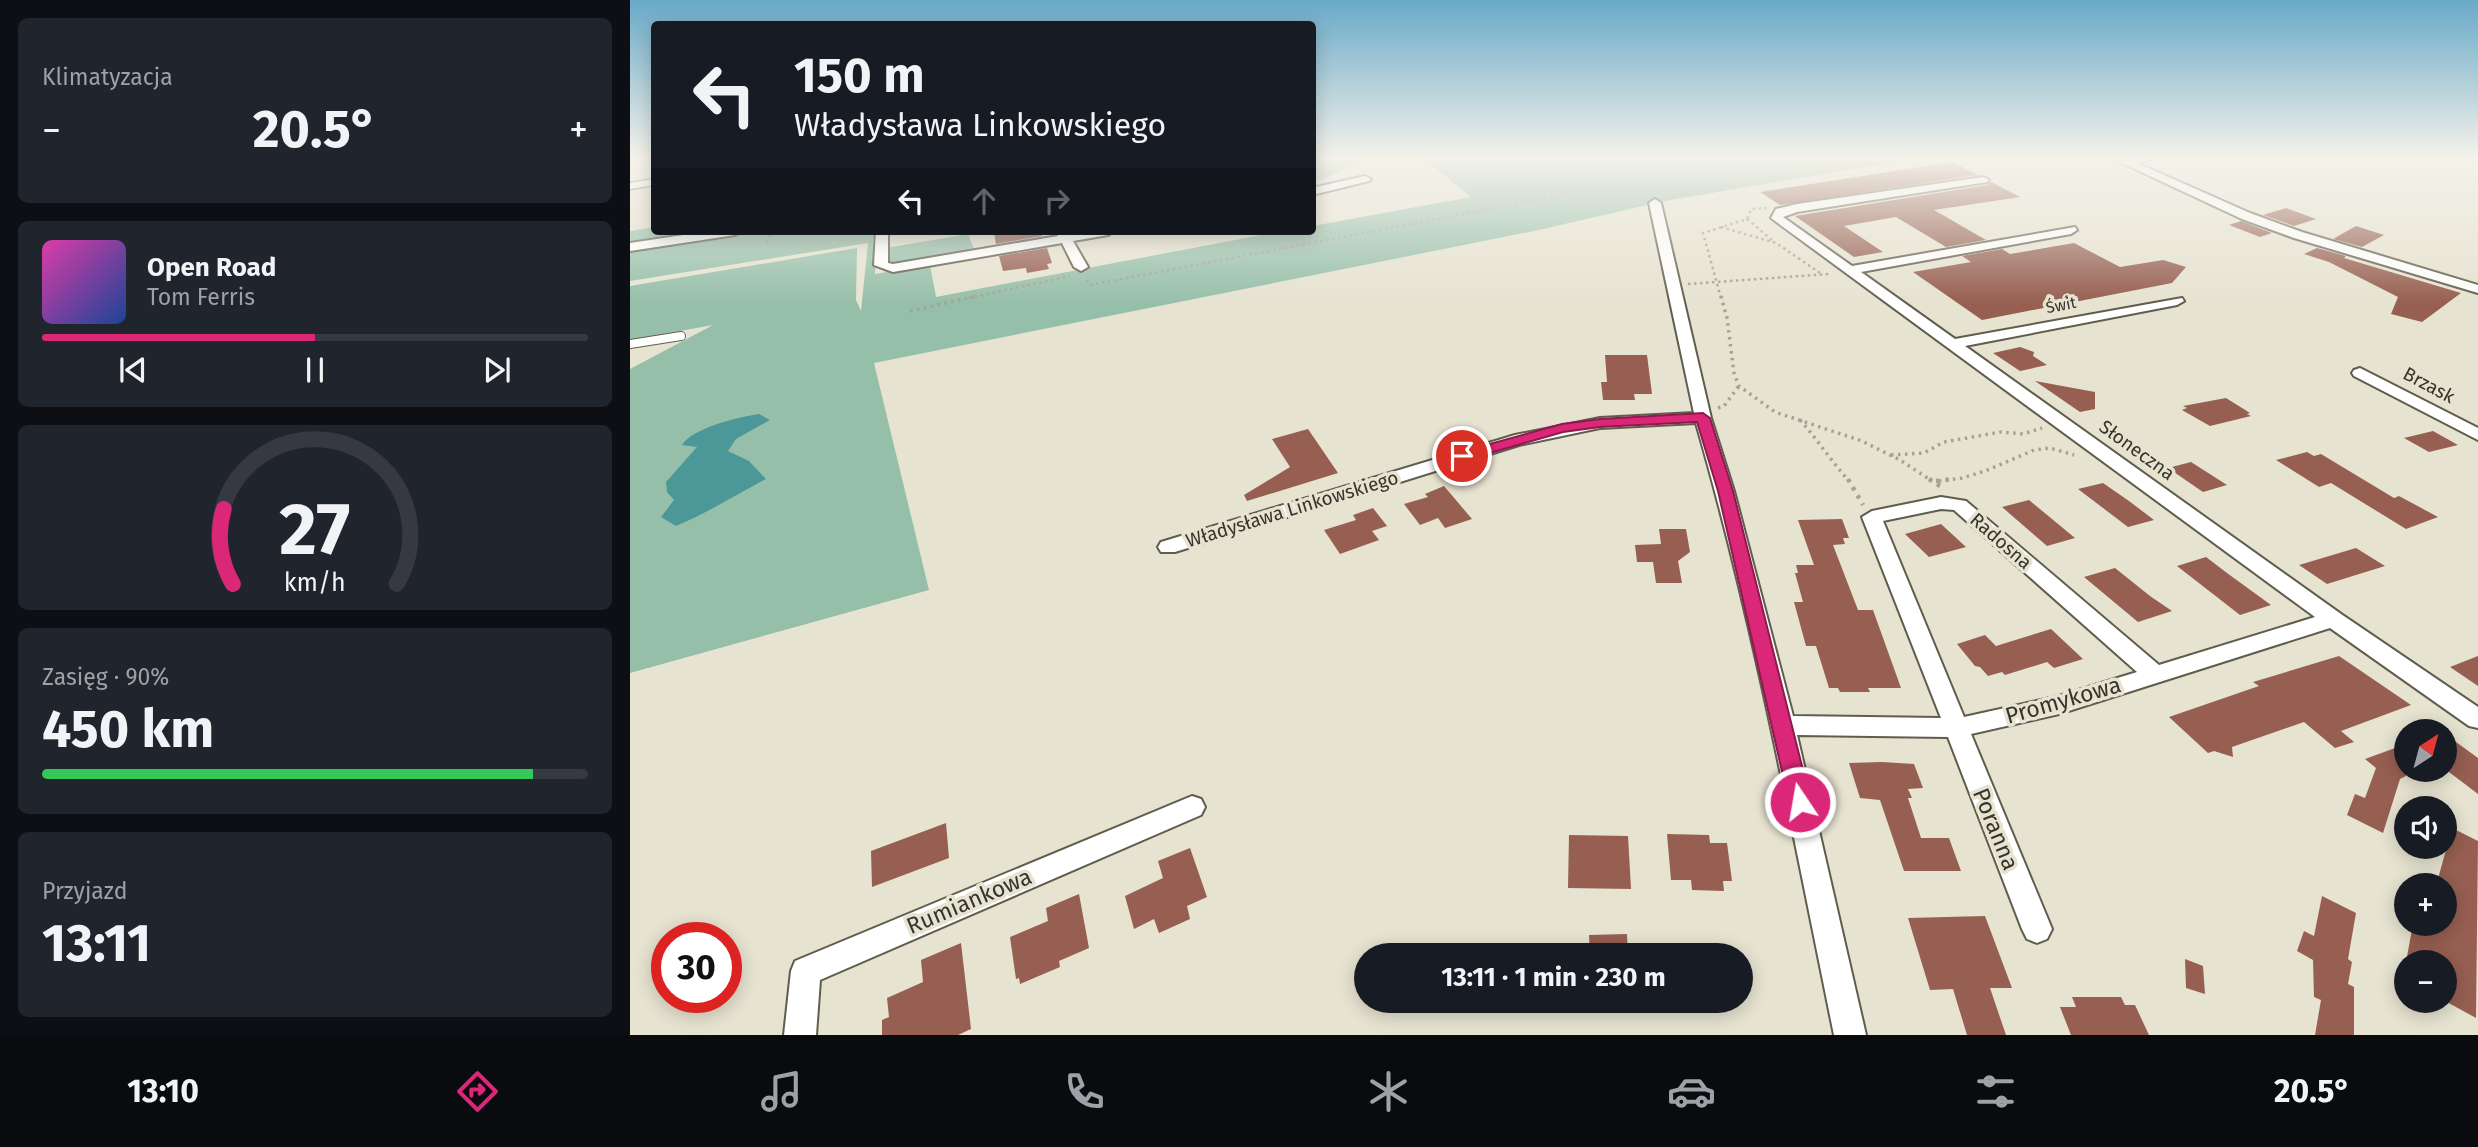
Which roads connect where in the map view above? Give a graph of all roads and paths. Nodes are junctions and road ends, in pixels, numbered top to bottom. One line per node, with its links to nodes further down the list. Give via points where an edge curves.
1 (1504, 206): 20 (path)
2 (1662, 206): 21 (street)
3 (1814, 206): 5 (street)
4 (2224, 206): 22 (street, via 2298,235)
5 (1784, 211): 6 (path, via 1751,209); 16 (street, Słoneczna, via 1777,218)
6 (1747, 219): 7 (path); 14 (path)
7 (1720, 227): 14 (path); 19 (path, via 1703,233)
8 (2071, 230): 16 (street)
9 (709, 235): 15 (street)
10 (769, 235): 13 (path)
11 (882, 235): 12 (street, via 881,265 901,268)
12 (1063, 235): 17 (street)
13 (767, 243)
14 (1777, 244): 18 (path)
15 (630, 247)
16 (1850, 270): 18 (path); 27 (street, Słoneczna)
17 (1076, 272): 24 (path)
18 (1823, 275): 19 (path)
19 (1715, 280): 21 (path); 29 (path)
20 (1090, 285)
21 (1675, 286): 30 (street)
22 (2478, 289)
23 (2177, 300): 27 (street, Świt)
24 (911, 311)
25 (681, 336): 26 (lane)
26 (630, 344)
27 (1953, 344): 32 (street, Słoneczna)
28 (2360, 373): 33 (street, Brzask)
29 (1739, 386): 30 (path, via 1724,406); 31 (path, via 1759,404)
30 (1703, 418): 39 (street, Władysława Linkowskiego, via 1600,423 1515,440); 43 (street, via 1726,491)
31 (1799, 420): 34 (path); 38 (path, via 1854,486)
32 (2061, 422): 34 (path, via 2023,434 2001,432 1944,442 1924,453); 35 (street, Słoneczna)
33 (2478, 435)
34 (1890, 455): 36 (path)
35 (2115, 461): 36 (path, via 2050,448 1962,478); 40 (street, Słoneczna)
36 (1935, 481): 37 (path)
37 (1959, 505): 38 (street, Radosna, via 1941,503); 41 (street, Radosna)
38 (1872, 517): 44 (street)
39 (1168, 547)
40 (2333, 618): 41 (street, Promykowa); 42 (street, Słoneczna)
41 (2155, 674): 44 (street, Promykowa, via 2059,705)
42 (2478, 719)
43 (1783, 725): 44 (street, Promykowa); 48 (street)
44 (1956, 728): 46 (street, Poranna)
45 (1192, 807): 47 (street, Rumiankowa, via 806,971)
46 (2037, 929)
47 (800, 1035)
48 (1850, 1035)

